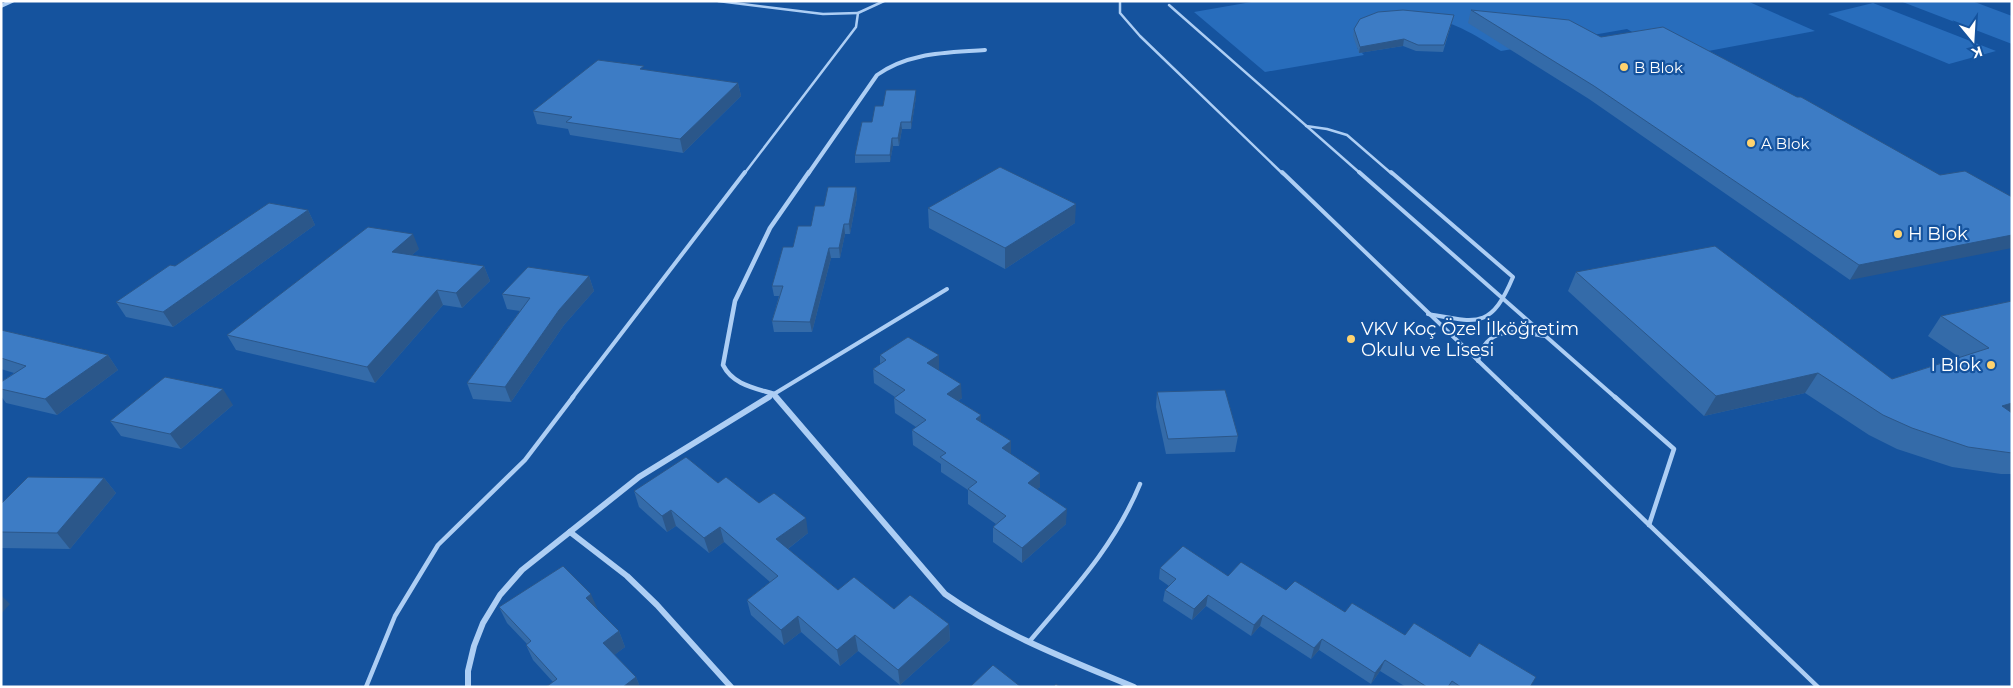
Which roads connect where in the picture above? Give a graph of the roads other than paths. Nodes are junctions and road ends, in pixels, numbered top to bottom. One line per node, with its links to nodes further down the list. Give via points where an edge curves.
1 (12, 1): 6 (street)
2 (718, 1): 7 (lane, via 836,16)
3 (884, 1): 7 (lane)
4 (1120, 1): 12 (lane, via 1120,13 1140,36)
5 (1169, 5): 9 (lane)
6 (1, 6)
7 (858, 12): 20 (lane, via 856,27 526,460 438,545 396,616)
8 (985, 50): 15 (street, via 916,57 893,64 876,75 770,228 735,302 723,365 725,372 737,382)
9 (1306, 126): 11 (lane); 11 (lane, via 1347,135 1513,277)
10 (947, 289): 15 (lane)
11 (1504, 300): 12 (lane, via 1494,314 1482,320); 13 (lane)
12 (1428, 314): 14 (lane)
13 (1545, 336): 14 (lane, via 1515,332 1494,336 1483,343); 17 (lane, via 1674,449)
14 (1478, 361): 17 (lane)
15 (774, 394): 18 (street, via 639,477); 19 (street, via 945,594 997,629)
16 (1140, 484): 19 (lane, via 1131,510 1101,558)
17 (1649, 525): 24 (lane)
18 (570, 532): 21 (street, via 522,570 500,595 474,646); 22 (street, via 651,599)
19 (1029, 642): 23 (street)
20 (366, 687)
21 (468, 687)
22 (731, 687)
23 (1134, 687)
24 (1818, 687)

